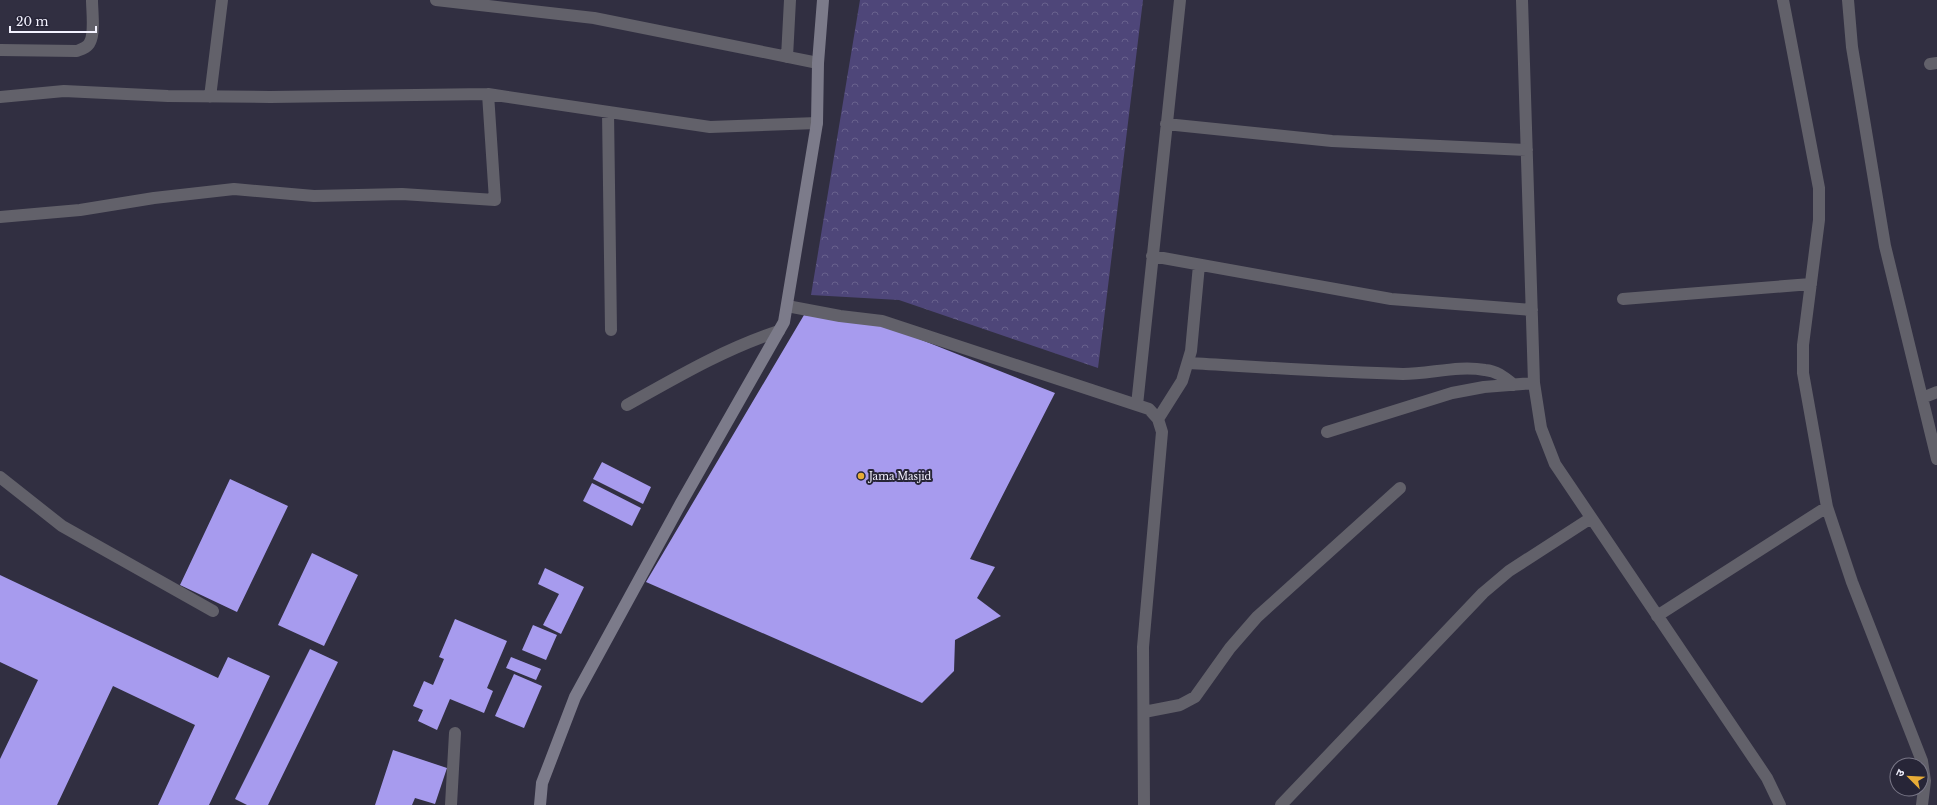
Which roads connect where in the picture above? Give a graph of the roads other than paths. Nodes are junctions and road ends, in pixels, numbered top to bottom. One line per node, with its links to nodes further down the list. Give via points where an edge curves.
1 (92, 0): 10 (street, via 90,41 84,48 77,51)
2 (222, 0): 14 (street)
3 (436, 0): 11 (street, via 594,18)
4 (790, 0): 11 (street)
5 (823, 0): 12 (main road)
6 (1180, 0): 18 (street)
7 (1522, 0): 19 (street)
8 (1783, 0): 23 (street, via 1819,188 1819,220)
9 (1848, 0): 33 (street, via 1852,47 1885,246)
10 (0, 50)
11 (787, 56): 12 (street)
12 (818, 63): 17 (main road)
13 (488, 94): 14 (street); 16 (street); 20 (street, via 495,200 402,194 314,196 234,189 80,210)
14 (210, 97): 15 (street, via 64,91)
15 (0, 98)
16 (608, 112): 17 (street, via 710,127); 27 (street)
17 (817, 123): 25 (main road)
18 (1166, 124): 19 (street, via 1332,141); 21 (street)
19 (1527, 150): 26 (street)
20 (0, 217)
21 (1152, 256): 22 (street); 35 (street)
22 (1199, 265): 26 (street, via 1391,299); 29 (street)
23 (1811, 284): 24 (street); 41 (street, via 1803,345 1803,373)
24 (1623, 299)
25 (786, 306): 28 (main road, via 784,322); 35 (street, via 882,321)
26 (1532, 310): 30 (street)
27 (611, 330)
28 (779, 331): 34 (street, via 722,353); 48 (main road, via 575,696 542,783)
29 (1188, 363): 31 (street, via 1418,374 1465,368 1499,373); 36 (street, via 1182,381)
30 (1534, 383): 31 (street); 42 (street, via 1541,428 1555,464)
31 (1514, 385): 37 (street, via 1452,393)
32 (1937, 392): 33 (street)
33 (1922, 398): 38 (street)
34 (627, 405)
35 (1137, 405): 36 (street, via 1149,409)
36 (1158, 419): 45 (street, via 1162,432 1143,647)
37 (1327, 432)
38 (1937, 459)
39 (0, 477): 43 (street, via 62,526)
40 (1400, 488): 45 (street, via 1257,617 1230,648 1195,697 1180,705)
41 (1827, 507): 44 (street); 52 (street, via 1852,582 1922,761)
42 (1591, 518): 44 (street); 50 (street, via 1509,571 1483,593)
43 (213, 610)
44 (1657, 616): 51 (street, via 1767,778)
45 (1144, 712): 49 (street)
46 (455, 733): 47 (street)
47 (451, 805)
48 (540, 805)
49 (1144, 805)
50 (1281, 805)
51 (1780, 805)
52 (1922, 805)

